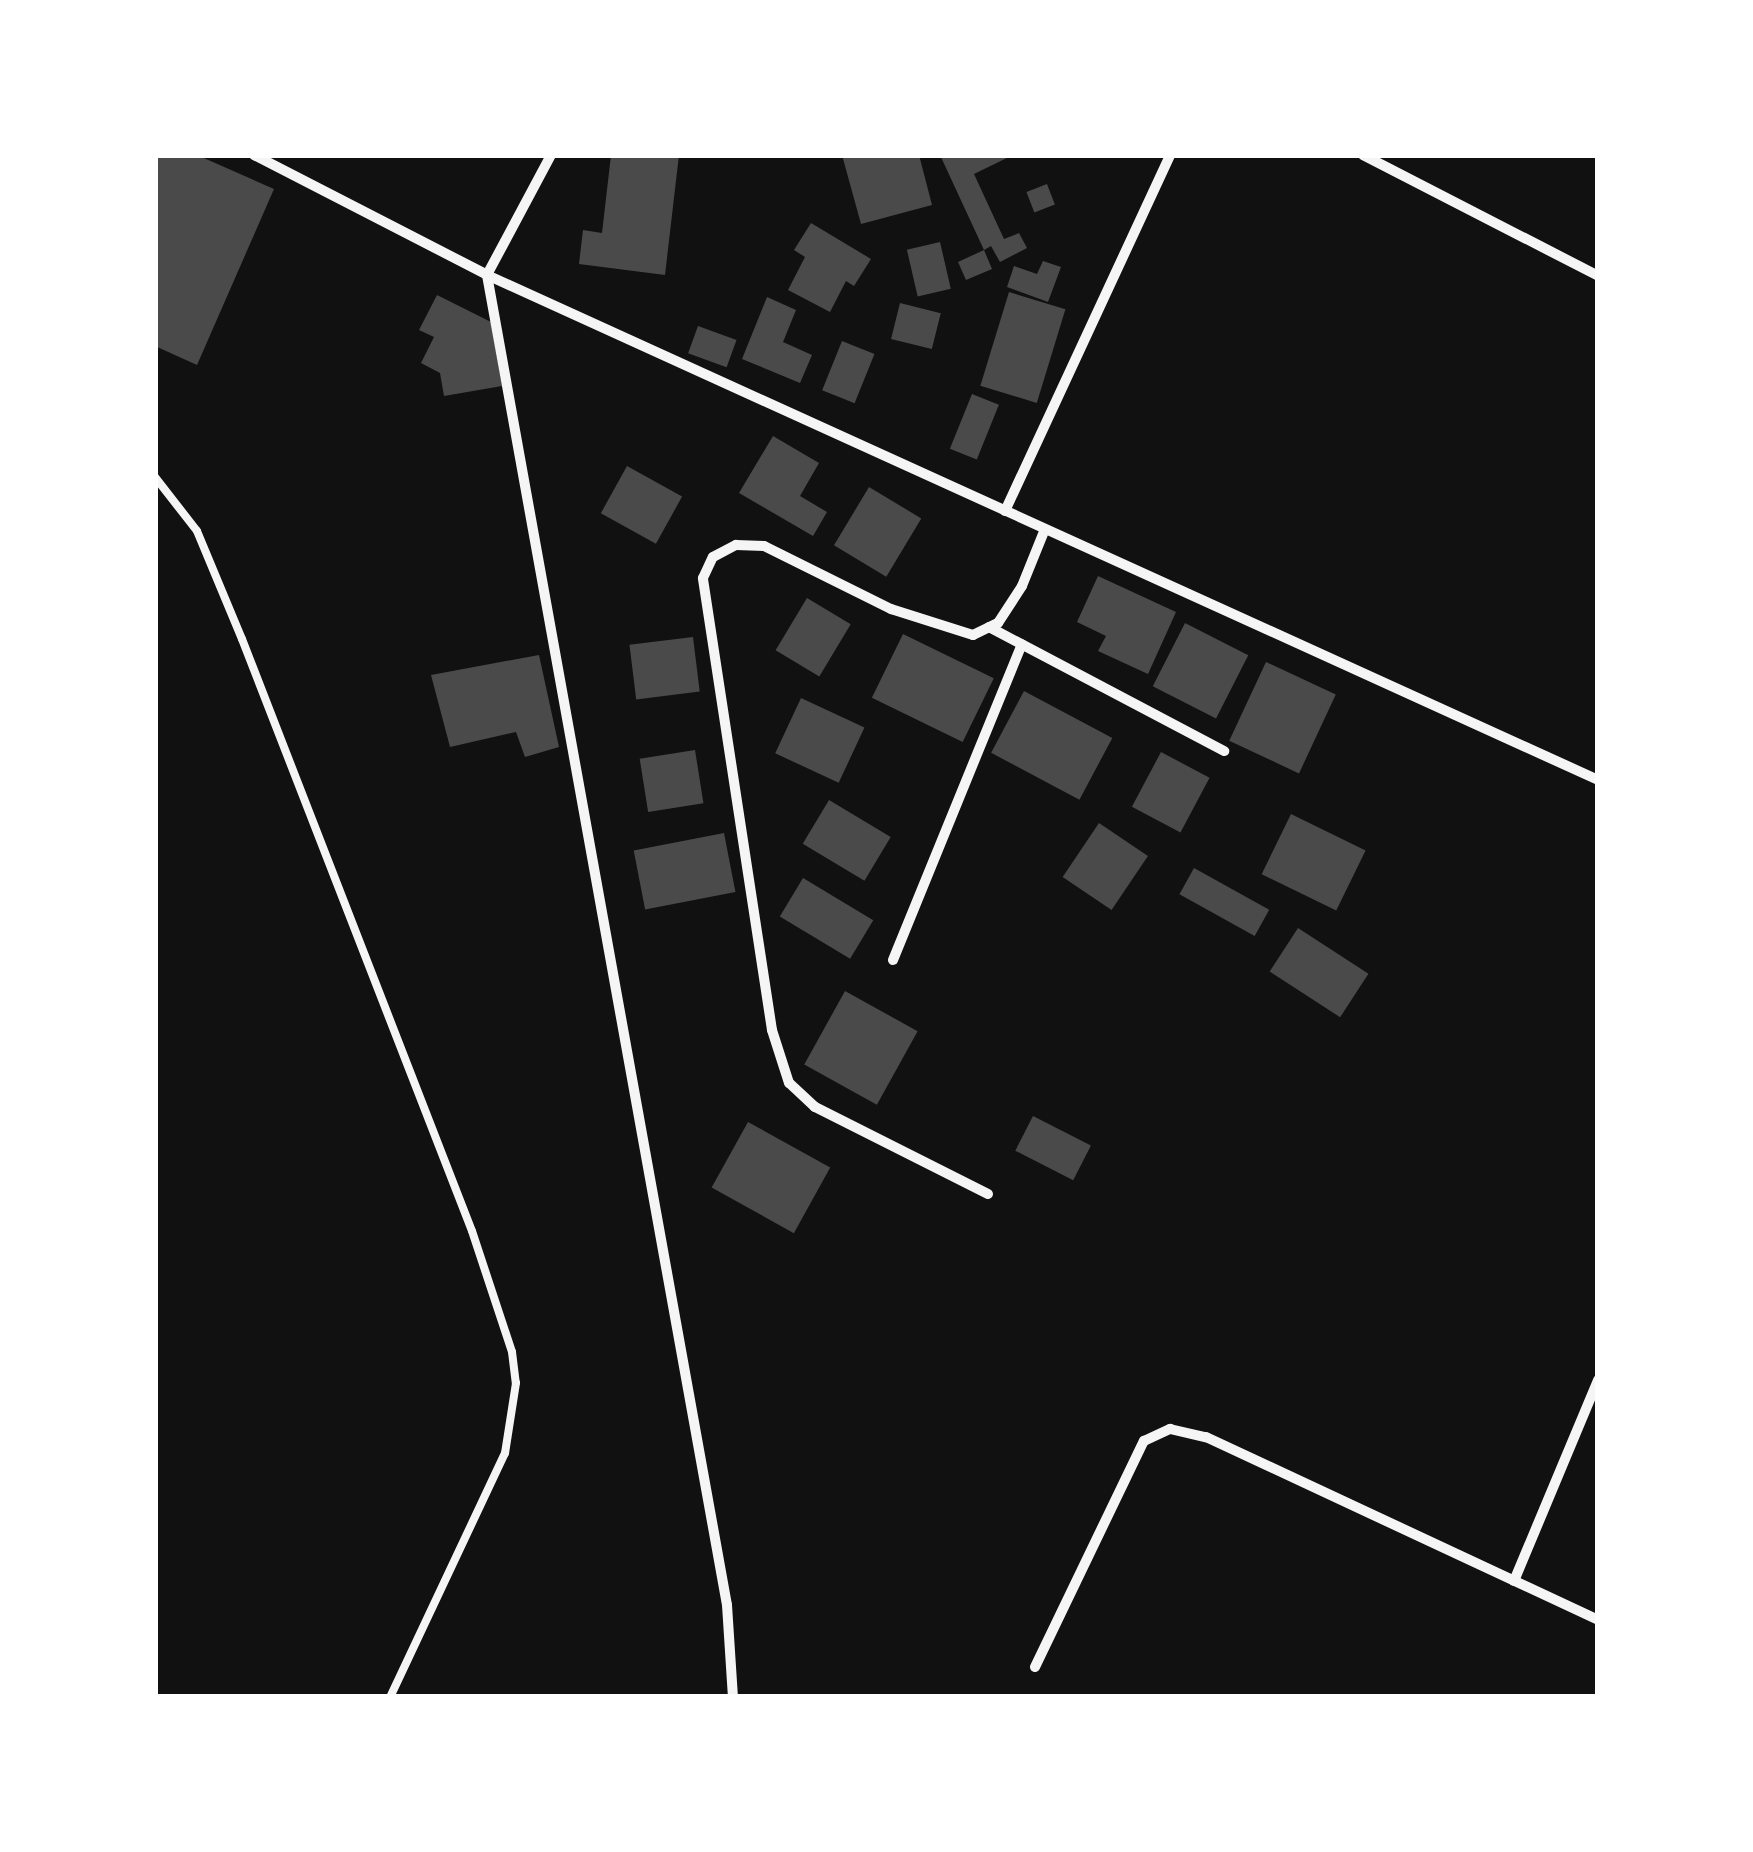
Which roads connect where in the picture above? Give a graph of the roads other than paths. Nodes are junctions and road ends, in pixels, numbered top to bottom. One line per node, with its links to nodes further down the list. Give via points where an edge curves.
1 (254, 155): 5 (street)
2 (551, 155): 5 (street)
3 (1170, 155): 8 (street)
4 (1362, 155): 6 (street)
5 (487, 275): 8 (street); 21 (street, via 727,1605)
6 (1598, 276)
7 (155, 478): 20 (lane, via 198,532 242,639 472,1232 512,1352 516,1383 506,1453)
8 (1005, 511): 9 (street)
9 (1044, 530): 10 (street, via 1022,586); 13 (street)
10 (990, 627): 11 (street); 15 (street, via 973,635 892,609 764,546 736,545 714,557 702,578 772,1030 788,1083 815,1107)
11 (1022, 644): 12 (street); 14 (street)
12 (1224, 751)
13 (1598, 780)
14 (894, 960)
15 (988, 1194)
16 (1598, 1380): 17 (street)
17 (1514, 1581): 18 (street); 19 (street, via 1206,1437 1170,1429 1144,1441)
18 (1598, 1620)
19 (1035, 1667)
20 (390, 1697)
21 (733, 1697)

